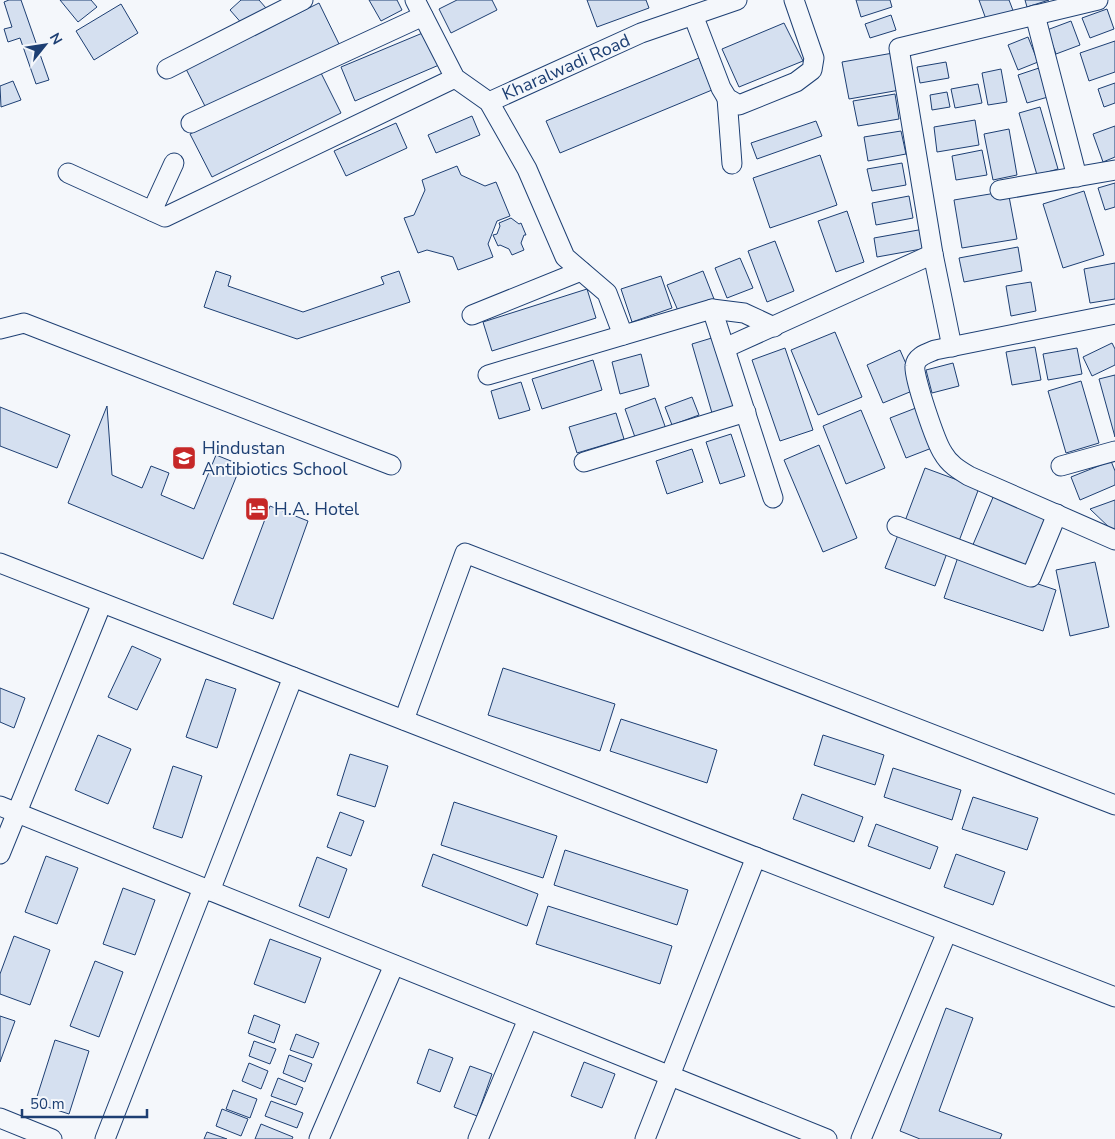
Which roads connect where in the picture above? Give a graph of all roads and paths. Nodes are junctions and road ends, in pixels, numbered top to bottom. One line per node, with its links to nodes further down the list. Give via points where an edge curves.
1 (303, 0): 8 (street)
2 (737, 0): 6 (street, Kharalwadi Road)
3 (794, 0): 10 (street, via 814,58 812,70 796,82 739,105)
4 (1098, 0): 7 (street)
5 (419, 8): 9 (street, Kharalwadi Road); 12 (street)
6 (693, 15): 10 (street); 11 (street, Kharalwadi Road, via 641,33)
7 (1035, 15): 17 (street); 20 (street, via 899,48)
8 (167, 69)
9 (455, 78): 11 (street, Kharalwadi Road); 19 (street)
10 (727, 98): 14 (street)
11 (489, 102): 21 (street, via 527,169 565,257)
12 (191, 123)
13 (174, 163): 19 (street)
14 (732, 164)
15 (1115, 170): 17 (street)
16 (68, 173): 19 (street)
17 (1077, 177): 18 (street)
18 (1000, 190)
19 (158, 214)
20 (933, 254): 25 (street); 28 (street)
21 (581, 271): 24 (street); 27 (street, via 607,293)
22 (712, 309): 25 (street, via 744,313); 27 (street); 29 (street)
23 (1115, 314): 28 (street)
24 (472, 315)
25 (774, 327): 29 (street)
26 (0, 329): 34 (street, via 24,323)
27 (623, 335): 30 (street)
28 (952, 347): 37 (street, via 922,355 914,366 942,452 964,473)
29 (725, 348): 31 (street)
30 (488, 375)
31 (746, 412): 33 (street); 36 (street)
32 (1115, 452): 35 (street)
33 (584, 462)
34 (391, 465)
35 (1061, 466)
36 (774, 498)
37 (1057, 514): 38 (street, via 1031,577); 39 (street)
38 (897, 526)
39 (1115, 540)
40 (0, 563): 41 (street)
41 (102, 603): 42 (street); 45 (street)
42 (293, 677): 43 (street); 48 (street)
43 (404, 720): 44 (street, via 465,553); 47 (street)
44 (1115, 806)
45 (8, 810): 46 (street); 48 (street)
46 (0, 854)
47 (756, 857): 49 (street); 53 (street)
48 (207, 889): 50 (street); 57 (street)
49 (947, 932): 51 (street); 62 (street)
50 (394, 965): 52 (street); 58 (street)
51 (1115, 998)
52 (528, 1018): 53 (street); 59 (street)
53 (671, 1076): 55 (street); 60 (street)
54 (0, 1118): 56 (street)
55 (786, 1131): 61 (street)
56 (52, 1139)
57 (105, 1139)
58 (319, 1139)
59 (478, 1139)
60 (645, 1139)
61 (827, 1139)
62 (862, 1139)

